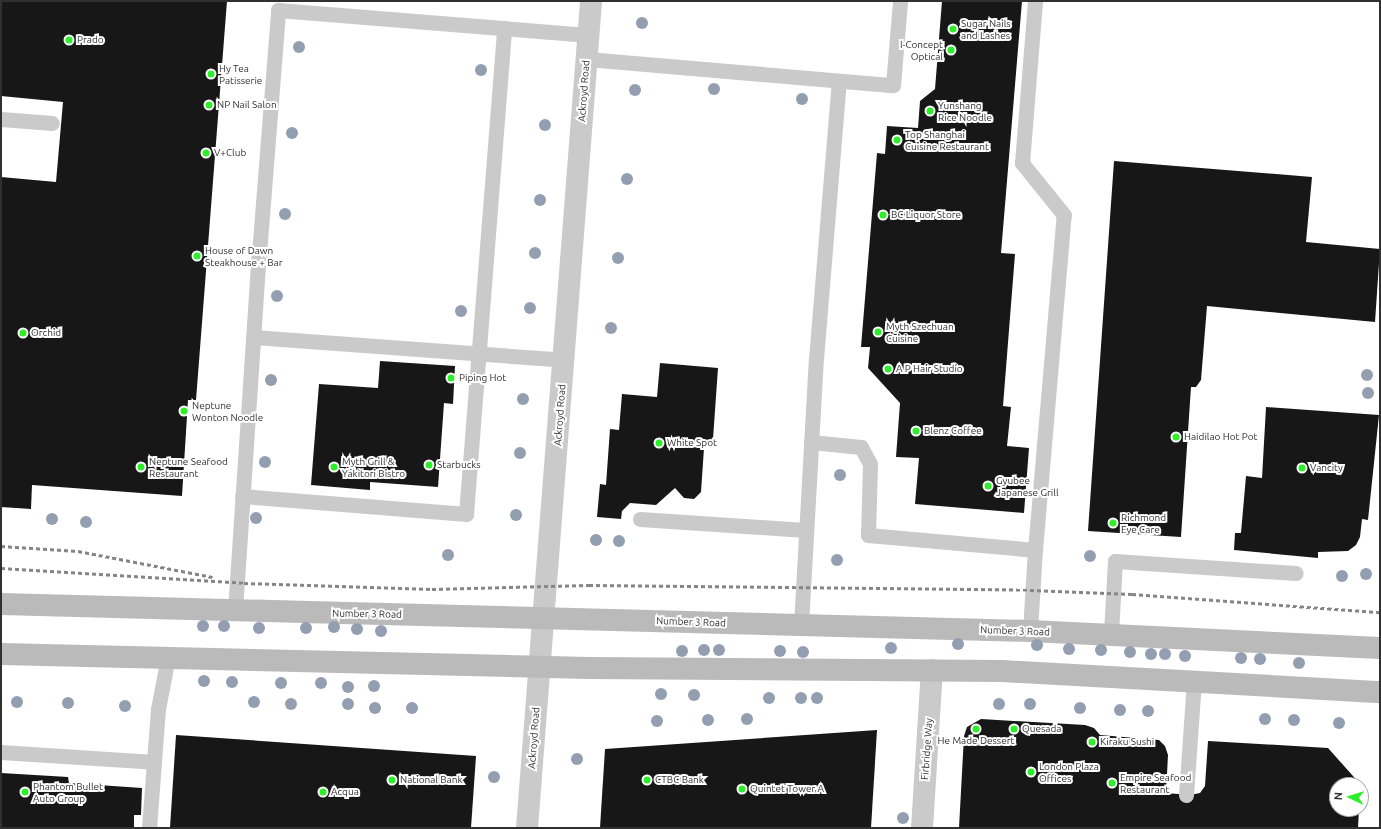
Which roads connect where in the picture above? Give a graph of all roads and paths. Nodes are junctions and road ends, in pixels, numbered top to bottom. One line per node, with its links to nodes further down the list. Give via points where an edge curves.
1 (591, 1): 5 (street, Ackroyd Road)
2 (900, 1): 7 (lane, via 893,85)
3 (1034, 1): 17 (lane, via 1022,163 1064,215)
4 (504, 28): 5 (lane); 10 (lane, via 278,10); 11 (lane)
5 (588, 35): 6 (street, Ackroyd Road)
6 (587, 59): 7 (lane); 12 (street, Ackroyd Road)
7 (839, 81): 13 (lane)
8 (1, 119): 9 (lane)
9 (52, 123)
10 (253, 337): 11 (lane); 14 (lane)
11 (479, 354): 12 (lane); 14 (lane, via 466,514)
12 (564, 360): 21 (street, Ackroyd Road)
13 (811, 442): 16 (lane); 17 (lane, via 862,447 870,464 868,535)
14 (242, 496): 20 (lane)
15 (640, 519): 16 (lane)
16 (806, 530): 22 (lane)
17 (1035, 550): 23 (lane)
18 (1296, 573): 24 (lane, via 1115,561)
19 (1, 604): 20 (main road, Number 3 Road)
20 (235, 611): 21 (main road, Number 3 Road)
21 (544, 618): 22 (main road, Number 3 Road); 28 (street, Ackroyd Road)
22 (801, 625): 23 (main road, Number 3 Road)
23 (1030, 631): 24 (main road, Number 3 Road)
24 (1111, 634): 25 (main road, Number 3 Road)
25 (1380, 648)
26 (1, 654): 27 (main road)
27 (168, 657): 28 (main road); 33 (lane, via 158,709)
28 (540, 666): 29 (main road); 36 (street, Ackroyd Road)
29 (932, 670): 30 (main road, via 1002,671); 37 (street, Firbridge Way)
30 (1194, 682): 31 (main road); 34 (lane)
31 (1380, 692)
32 (1, 752): 33 (lane)
33 (154, 762): 35 (lane)
34 (1186, 795)
35 (149, 828)
36 (527, 828)
37 (922, 828)

